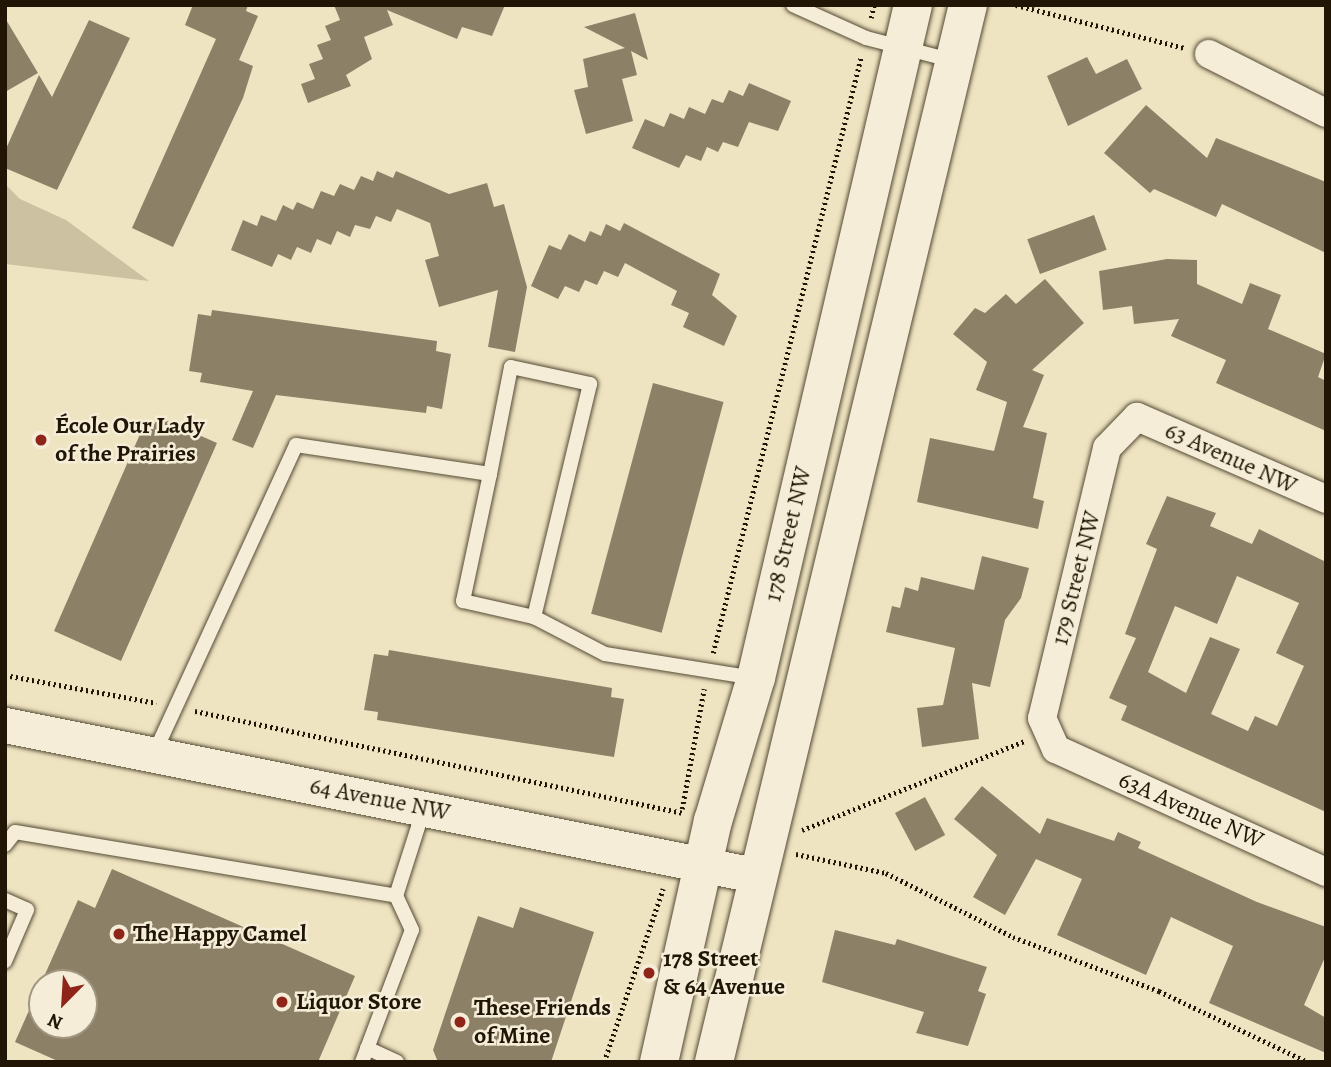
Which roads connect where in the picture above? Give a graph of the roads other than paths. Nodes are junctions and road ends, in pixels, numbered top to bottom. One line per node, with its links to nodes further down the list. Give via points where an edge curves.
1 (793, 5): 4 (lane)
2 (913, 5): 4 (main road, 178 Street NW)
3 (968, 5): 6 (main road, 178 Street NW)
4 (883, 44): 6 (lane); 12 (main road, 178 Street NW)
5 (1209, 54): 7 (street)
6 (955, 61): 20 (main road, 178 Street NW, via 780,834)
7 (1326, 113)
8 (1137, 416): 10 (street, 63 Avenue NW); 14 (street, 179 Street NW, via 1107,448 1042,718)
9 (490, 474): 11 (lane, via 463,601); 11 (lane, via 511,367 590,384); 15 (lane, via 296,445 171,706)
10 (1326, 499)
11 (534, 617): 12 (lane, via 605,653)
12 (756, 678): 18 (main road, 178 Street NW)
13 (5, 725): 15 (street, 64 Avenue NW)
14 (1052, 740): 19 (street, 63A Avenue NW)
15 (154, 754): 16 (street, 64 Avenue NW)
16 (424, 808): 18 (street, 64 Avenue NW); 21 (lane)
17 (5, 845): 21 (lane, via 15,832)
18 (690, 860): 20 (street, 64 Avenue NW); 26 (main road, 178 Street NW)
19 (1326, 872)
20 (754, 875): 27 (main road, 178 Street NW)
21 (396, 896): 24 (lane, via 412,930)
22 (5, 900): 23 (lane, via 27,910)
23 (5, 961)
24 (365, 1055): 25 (lane)
25 (397, 1062)
26 (659, 1062)
27 (714, 1062)

